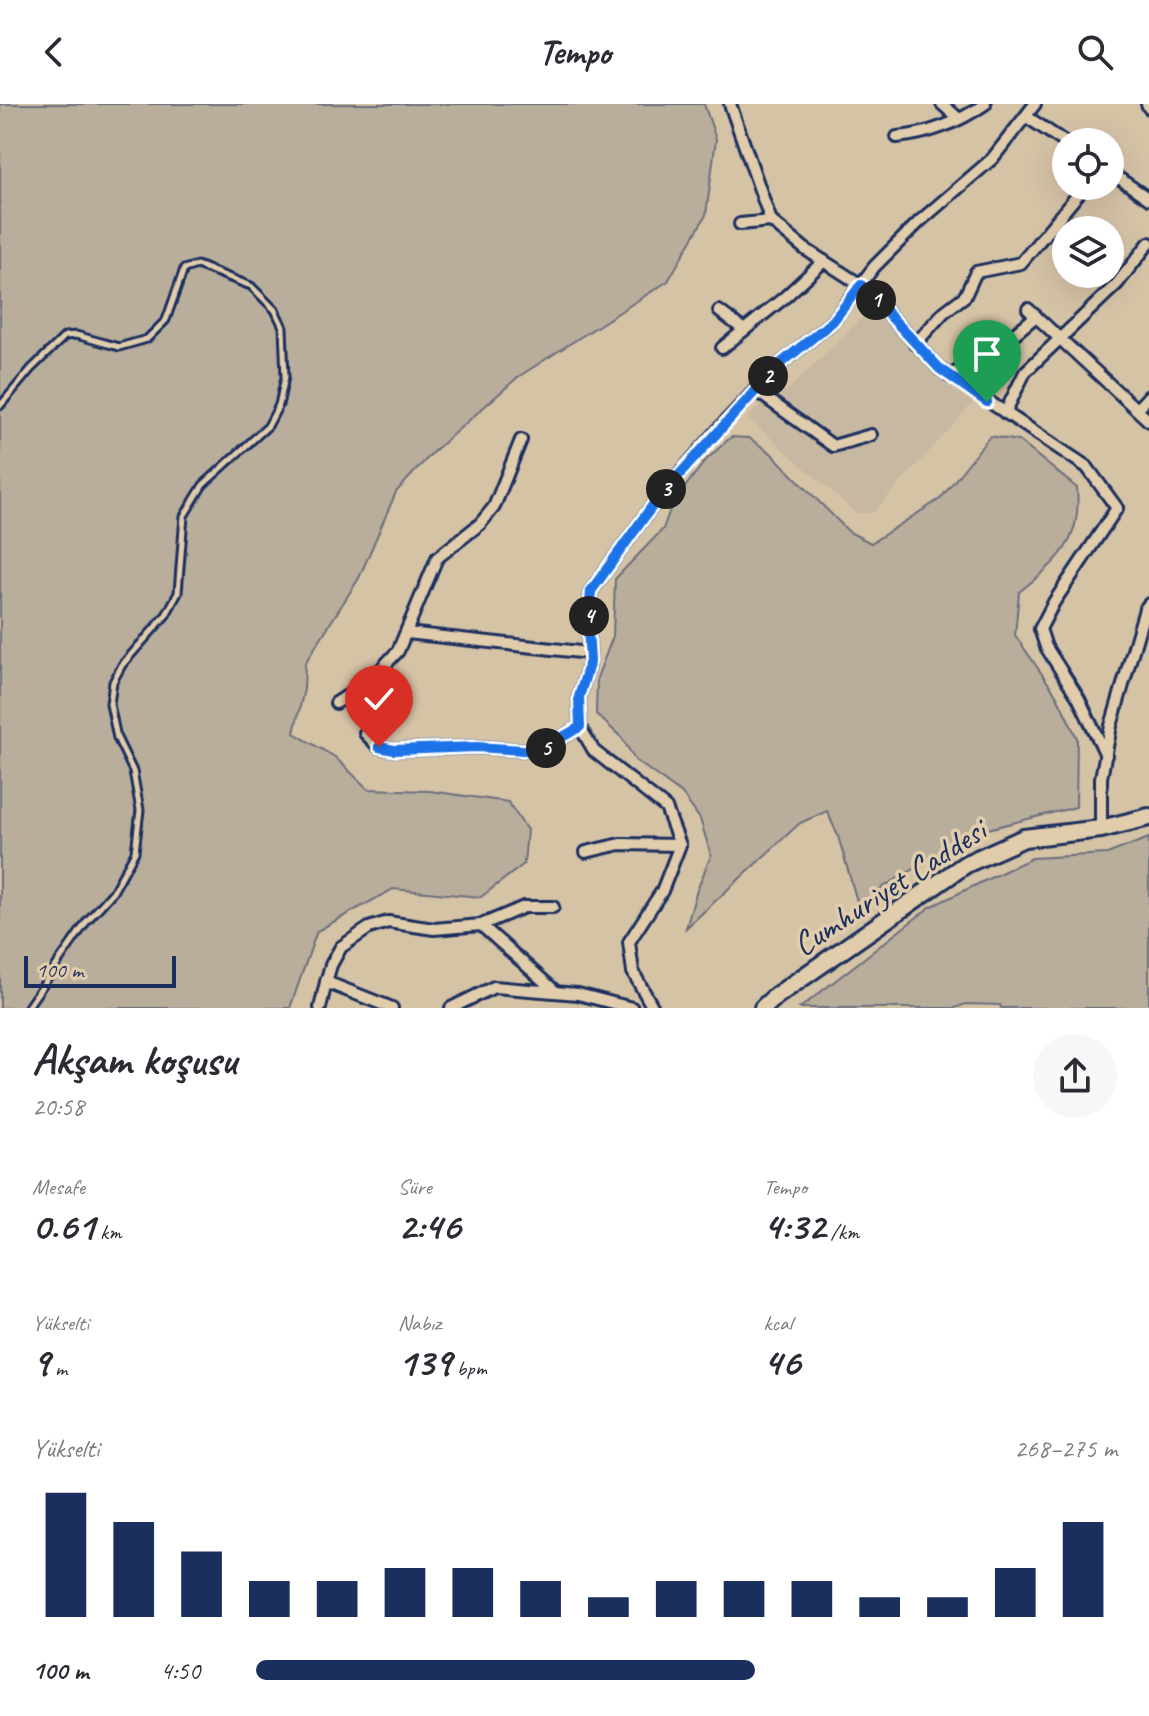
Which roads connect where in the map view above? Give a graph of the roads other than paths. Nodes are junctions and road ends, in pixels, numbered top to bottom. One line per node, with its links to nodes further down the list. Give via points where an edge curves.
1 (730, 104): 12 (street)
2 (942, 104): 6 (street)
3 (985, 104): 6 (street)
4 (1035, 104): 5 (street)
5 (1027, 117): 7 (street); 16 (street, via 992,159 920,221)
6 (959, 119): 8 (street, via 925,134)
7 (1052, 134)
8 (897, 137)
9 (1124, 182): 10 (street)
10 (1149, 199)
11 (1073, 200): 20 (street, via 1021,263 976,272 965,296)
12 (771, 221): 13 (street); 15 (street)
13 (740, 224)
14 (1149, 243): 19 (street, via 1117,284)
15 (824, 261): 16 (street); 18 (street)
16 (861, 285): 20 (street); 23 (street, via 833,321)
17 (719, 311): 18 (street)
18 (744, 330): 21 (street)
19 (1060, 339): 22 (street, via 1032,313 994,351); 26 (street); 27 (street, via 1025,372)
20 (915, 344): 22 (street)
21 (722, 348)
22 (949, 376): 27 (street)
23 (755, 390): 29 (street, via 833,446); 33 (street, via 658,498 591,591)
24 (1149, 396): 26 (street)
25 (0, 406): 46 (lane, via 65,336 119,347 147,339 166,320 184,269 197,265 251,286 275,310 283,327 285,377 279,405 268,426 203,485 184,516 178,593 113,682 110,704 117,738 133,771 140,810 135,852 113,892)
26 (1137, 409): 28 (street)
27 (1005, 413): 37 (street, via 1087,467 1117,508 1040,629)
28 (1149, 421)
29 (871, 435)
30 (521, 440): 32 (street, via 494,507 437,558)
31 (1149, 604): 37 (street)
32 (407, 633): 33 (street); 34 (street, via 370,681)
33 (589, 653): 35 (street, via 579,697)
34 (336, 703)
35 (580, 727): 36 (street, via 538,751 394,750 379,747); 40 (street, via 594,751 666,808)
36 (365, 733)
37 (1106, 755): 39 (street)
38 (1149, 817): 39 (main road, Cumhuriyet Caddesi)
39 (1101, 829): 52 (main road, Cumhuriyet Caddesi, via 1024,838 966,864)
40 (680, 845): 41 (street, via 620,844); 51 (street, via 662,891 629,942 633,972)
41 (586, 852)
42 (553, 907): 43 (street, via 524,907)
43 (481, 925): 44 (street, via 434,929 388,922 369,928 341,947); 45 (street)
44 (326, 982): 47 (street); 48 (street)
45 (556, 992): 49 (street, via 494,987); 50 (street)
46 (27, 1008)
47 (320, 1008)
48 (392, 1008)
49 (451, 1008)
50 (632, 1008)
51 (653, 1008)
52 (763, 1008)

